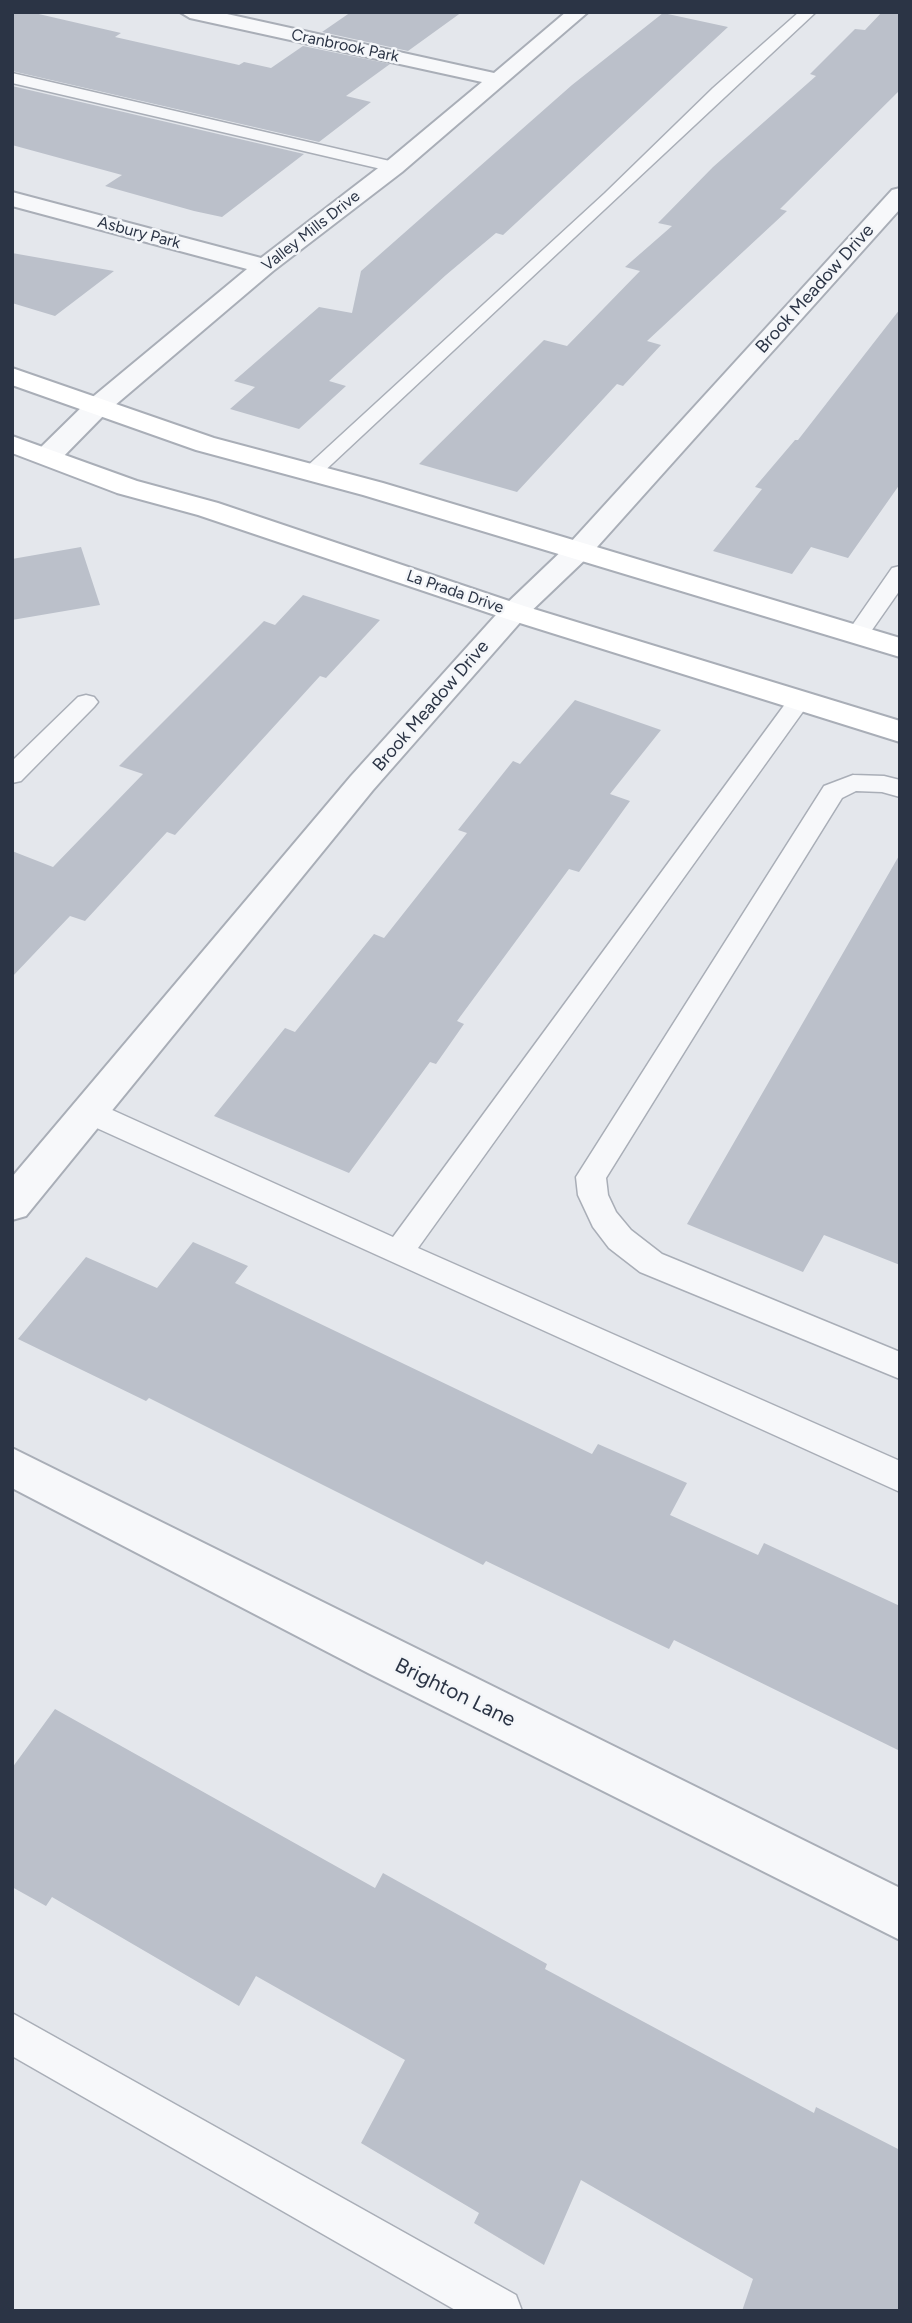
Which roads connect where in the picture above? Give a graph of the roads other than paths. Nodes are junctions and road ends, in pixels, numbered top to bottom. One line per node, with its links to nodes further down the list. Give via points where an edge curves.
1 (190, 12): 5 (street, Cranbrook Park)
2 (578, 12): 5 (street, Valley Mills Drive)
3 (808, 12): 14 (lane)
4 (12, 78): 6 (lane)
5 (499, 80): 6 (street, Valley Mills Drive)
6 (394, 167): 9 (street, Valley Mills Drive)
7 (900, 195): 15 (street, Brook Meadow Drive)
8 (12, 199): 9 (street, Asbury Park)
9 (265, 267): 11 (street, Valley Mills Drive)
10 (12, 376): 11 (main road)
11 (98, 406): 13 (street, Valley Mills Drive); 14 (main road, via 205,444)
12 (12, 444): 13 (main road, La Prada Drive)
13 (49, 455): 17 (main road, La Prada Drive, via 127,487 208,509)
14 (311, 473): 15 (main road)
15 (579, 550): 17 (street, Brook Meadow Drive); 18 (main road)
16 (900, 573): 18 (lane)
17 (514, 611): 20 (main road, La Prada Drive); 25 (street, Brook Meadow Drive, via 362,783)
18 (857, 635): 19 (main road)
19 (900, 648)
20 (799, 701): 22 (main road, La Prada Drive); 27 (lane)
21 (86, 702): 23 (lane)
22 (900, 732)
23 (12, 775)
24 (900, 789): 28 (lane, via 853,783 833,792 591,1177 604,1219 620,1239 652,1263)
25 (89, 1112): 26 (street, Brook Meadow Drive); 27 (lane)
26 (12, 1205)
27 (398, 1253): 30 (lane)
28 (900, 1366)
29 (12, 1468): 31 (street, Brighton Lane)
30 (900, 1477)
31 (900, 1915)
32 (12, 2033): 33 (lane)
33 (500, 2311)

